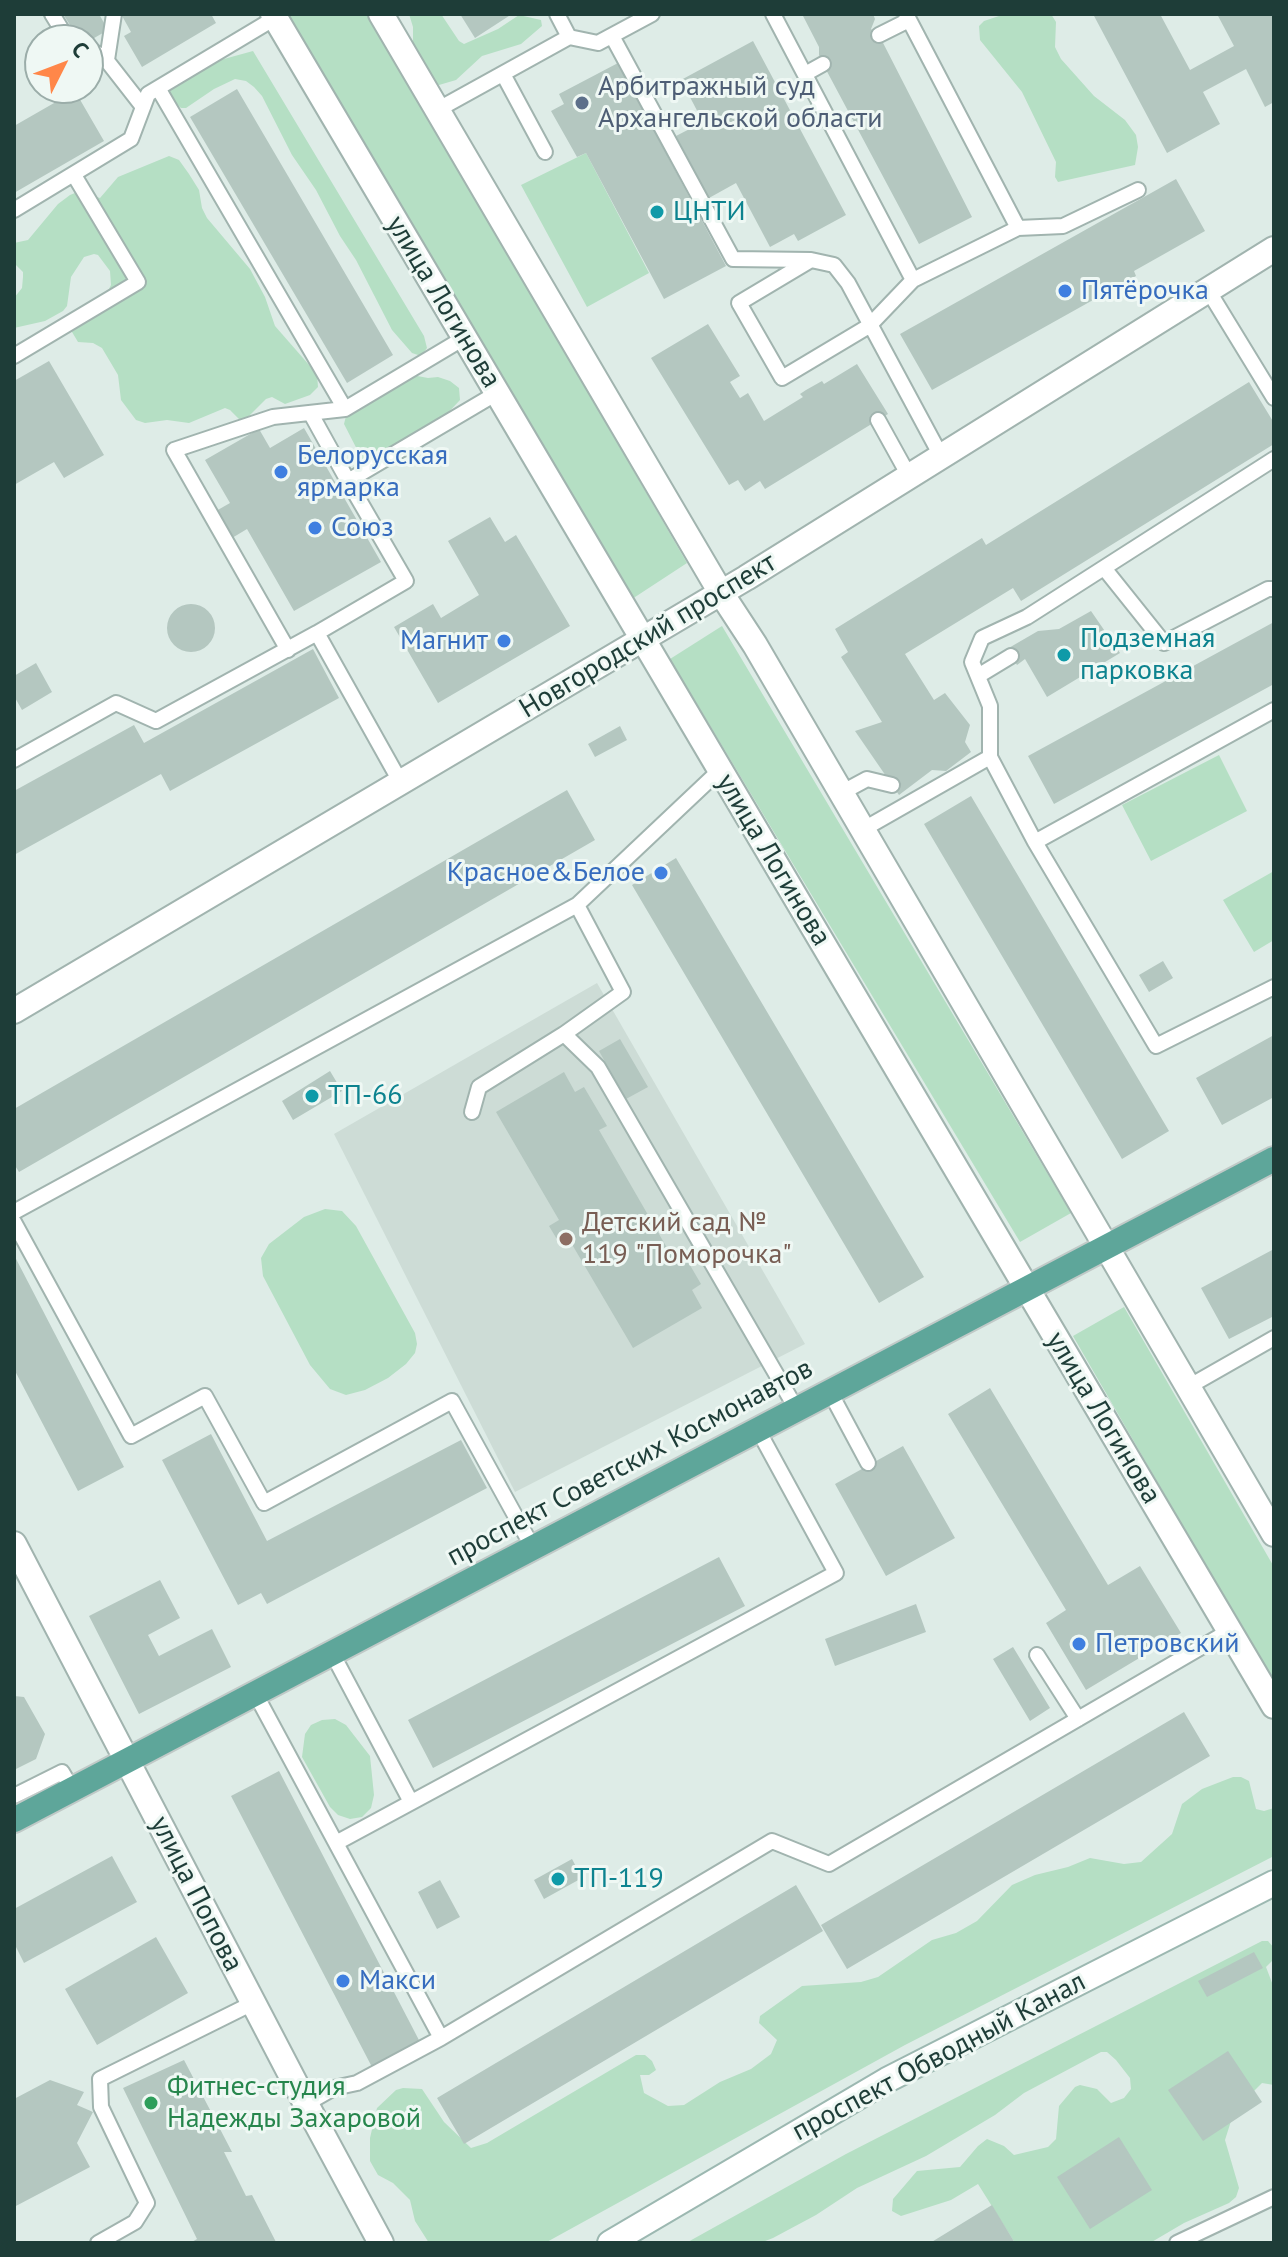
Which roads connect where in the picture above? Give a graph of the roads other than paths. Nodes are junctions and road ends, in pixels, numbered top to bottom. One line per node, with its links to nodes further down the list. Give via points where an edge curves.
1 (114, 14): 12 (lane)
2 (381, 14): 18 (street)
3 (557, 14): 10 (lane)
4 (652, 14): 9 (lane)
5 (773, 14): 15 (lane)
6 (274, 16): 16 (lane); 29 (street, улица Логинова)
7 (908, 17): 8 (lane); 23 (lane)
8 (879, 35)
9 (612, 36): 10 (lane, via 598,43); 25 (lane, via 733,259)
10 (569, 37): 14 (lane)
11 (104, 58): 12 (lane)
12 (107, 60): 17 (lane)
13 (823, 64): 15 (lane)
14 (503, 74): 18 (lane); 19 (lane)
15 (805, 74): 26 (lane)
16 (158, 88): 17 (lane, via 148,94); 33 (lane)
17 (143, 107): 20 (lane, via 131,139)
18 (437, 110): 42 (street)
19 (545, 152)
20 (74, 175): 22 (lane); 30 (lane, via 138,282)
21 (1138, 190): 23 (lane, via 1063,226)
22 (14, 210)
23 (1018, 228): 26 (lane)
24 (1274, 249): 27 (street, Новгородский проспект)
25 (811, 260): 28 (lane, via 834,265); 28 (lane, via 739,303 782,378)
26 (913, 280): 28 (lane)
27 (1208, 290): 32 (lane); 36 (street, Новгородский проспект)
28 (869, 326): 36 (lane)
29 (464, 338): 31 (street, улица Логинова); 33 (lane)
30 (14, 356)
31 (497, 393): 39 (lane); 44 (street, улица Логинова)
32 (1274, 398)
33 (345, 409): 34 (lane)
34 (311, 414): 39 (lane); 45 (lane, via 273,417 174,450)
35 (878, 420): 38 (lane)
36 (941, 456): 38 (street, Новгородский проспект)
37 (1274, 459): 40 (lane)
38 (909, 476): 42 (street, Новгородский проспект)
39 (348, 481): 43 (lane, via 406,581)
40 (1104, 568): 41 (lane, via 1164,643); 47 (lane, via 1027,617 982,638 972,662)
41 (1274, 589)
42 (721, 593): 44 (street, Новгородский проспект); 54 (street)
43 (317, 633): 45 (lane); 52 (lane)
44 (643, 639): 51 (street, улица Логинова); 52 (street, Новгородский проспект)
45 (288, 650): 50 (lane, via 156,721 116,703)
46 (1011, 656): 47 (lane)
47 (978, 676): 49 (lane, via 990,706)
48 (1274, 710): 56 (lane)
49 (990, 757): 55 (lane); 56 (lane)
50 (14, 760)
51 (720, 770): 57 (lane); 66 (street, улица Логинова)
52 (401, 783): 59 (street, Новгородский проспект)
53 (892, 785): 54 (lane, via 867,779)
54 (841, 793): 55 (street)
55 (862, 830): 65 (street)
56 (1035, 842): 58 (lane, via 1156,1046)
57 (577, 905): 60 (lane, via 623,992); 63 (lane)
58 (1274, 987)
59 (14, 1011)
60 (564, 1034): 61 (lane, via 479,1087); 70 (lane, via 598,1067)
61 (472, 1112)
62 (1274, 1159): 65 (main road, проспект Советских Космонавтов)
63 (14, 1212)
64 (14, 1222): 75 (lane, via 131,1436 205,1396 264,1503 452,1401)
65 (1106, 1247): 66 (main road, проспект Советских Космонавтов); 68 (street)
66 (1027, 1289): 69 (main road, проспект Советских Космонавтов); 76 (street, улица Логинова)
67 (1274, 1338): 68 (lane)
68 (1188, 1387): 73 (street)
69 (830, 1392): 70 (main road, проспект Советских Космонавтов); 72 (lane)
70 (797, 1410): 71 (main road, проспект Советских Космонавтов)
71 (758, 1430): 75 (main road, проспект Советских Космонавтов); 85 (lane, via 836,1573)
72 (868, 1463)
73 (1274, 1534)
74 (14, 1544): 82 (street, улица Попова)
75 (533, 1548): 77 (main road, проспект Советских Космонавтов)
76 (1229, 1631): 80 (street, улица Логинова); 81 (lane)
77 (332, 1653): 79 (main road, проспект Советских Космонавтов); 85 (lane)
78 (1037, 1655): 81 (lane)
79 (255, 1693): 82 (main road, проспект Советских Космонавтов); 87 (lane)
80 (1274, 1706)
81 (1078, 1719): 90 (lane, via 829,1864 772,1841)
82 (127, 1760): 83 (main road, проспект Советских Космонавтов); 89 (street, улица Попова)
83 (72, 1789): 84 (lane, via 62,1772); 86 (main road, проспект Советских Космонавтов)
84 (14, 1796)
85 (411, 1802): 87 (lane)
86 (14, 1820)
87 (336, 1843): 90 (lane)
88 (1274, 1883): 95 (street, проспект Обводный Канал, via 887,2080)
89 (253, 2003): 91 (street, улица Попова); 93 (lane, via 100,2079 101,2107 147,2203 135,2222)
90 (441, 2038): 91 (lane)
91 (306, 2104): 94 (street, улица Попова)
92 (1274, 2197): 96 (lane)
93 (98, 2243)
94 (381, 2243)
95 (610, 2243)
96 (1177, 2243)

